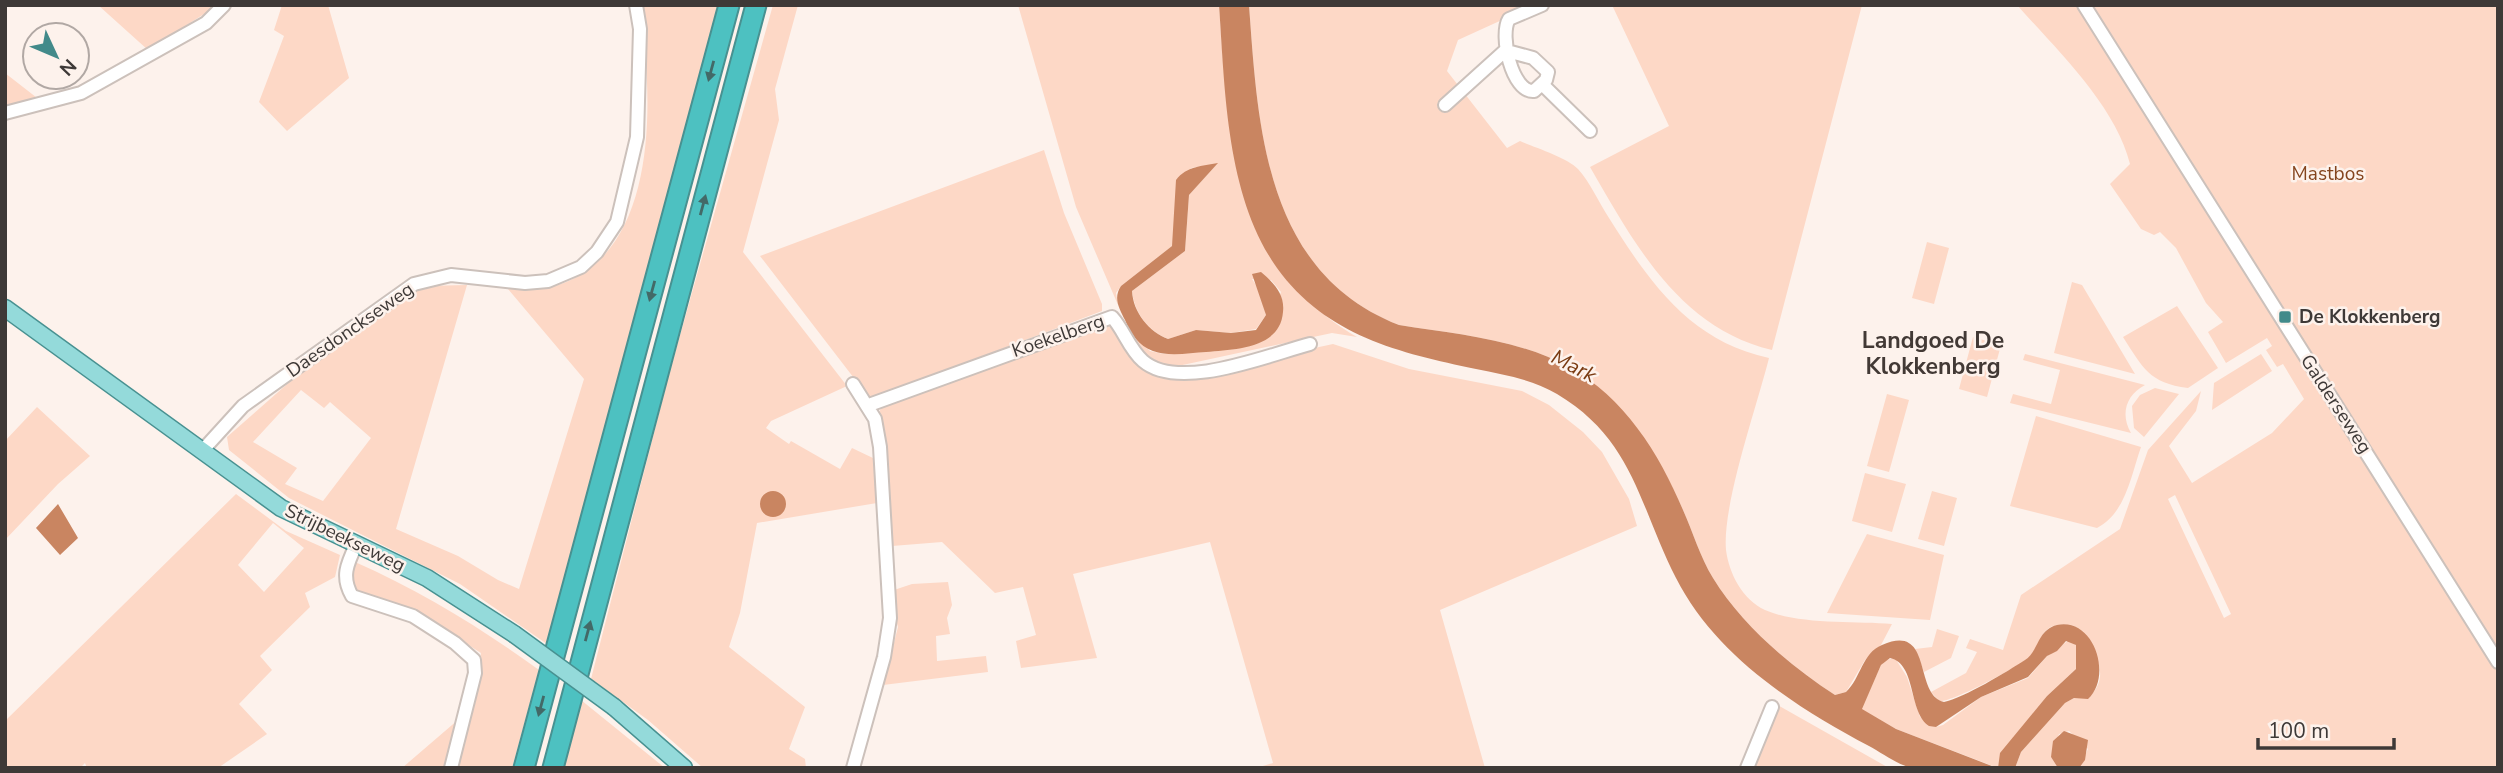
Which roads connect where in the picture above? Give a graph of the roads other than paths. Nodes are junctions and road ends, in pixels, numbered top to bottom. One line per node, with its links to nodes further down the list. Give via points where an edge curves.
1 (224, 5): 10 (street, via 206,23 100,84 58,102)
2 (636, 5): 16 (street, Daesdonckseweg, via 640,29 637,137 617,222 597,253 581,267 548,281 451,275 414,284 243,406)
3 (729, 5): 21 (highway, one-way to 21)
4 (756, 5): 22 (highway, one-way to 4)
5 (1542, 5): 7 (street, via 1509,19 1504,29)
6 (2084, 5): 18 (street, Galderseweg)
7 (1507, 50): 8 (street, via 1544,66 1548,76); 8 (street, via 1515,76 1525,89 1532,93); 9 (street)
8 (1542, 84): 11 (street)
9 (1445, 105)
10 (5, 113)
11 (1590, 131)
12 (5, 308): 16 (main road, Strijbeekseweg)
13 (1310, 344): 15 (street, Koekelberg, via 1198,373 1163,372 1143,360 1112,317)
14 (853, 384): 15 (street)
15 (869, 405): 24 (street, via 880,447 890,618 884,657)
16 (202, 451): 17 (main road, Strijbeekseweg, via 281,508)
17 (356, 545): 20 (street, via 344,582 352,596 413,616 474,660 475,673); 23 (main road, Strijbeekseweg, bridge, via 427,578 514,634 614,707)
18 (2498, 662)
19 (1772, 707): 25 (street)
20 (451, 768)
21 (524, 768)
22 (553, 768)
23 (684, 768)
24 (853, 768)
25 (1747, 768)

